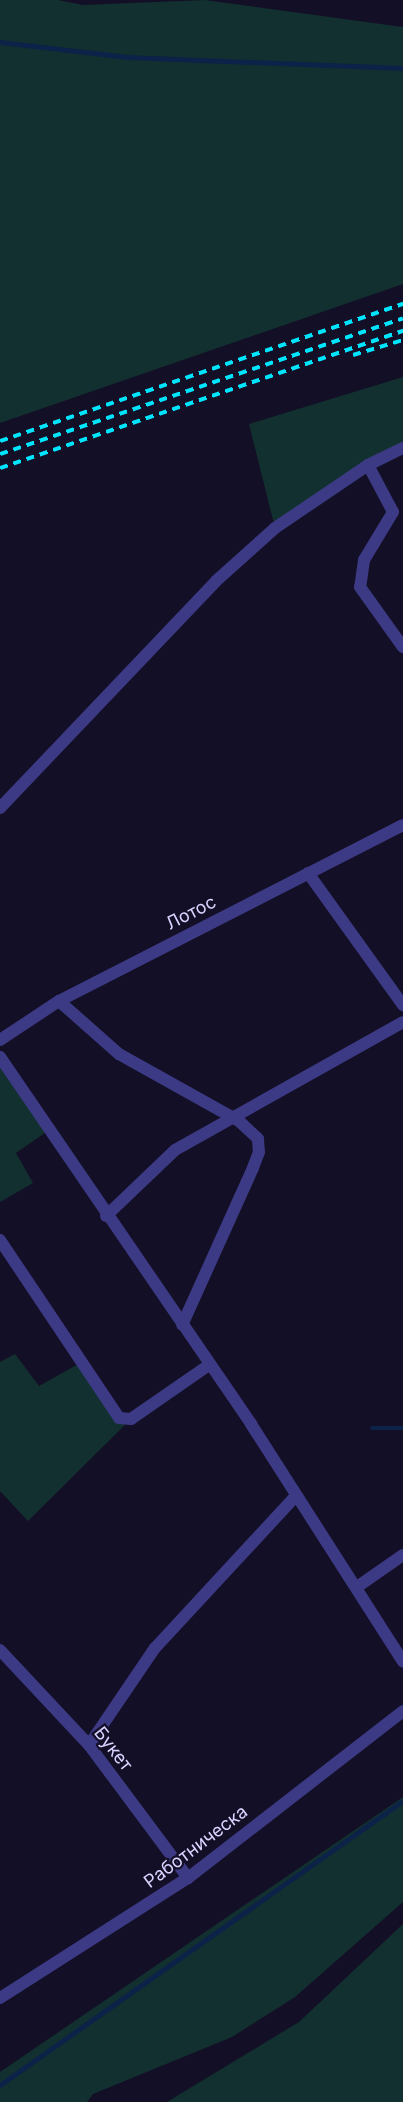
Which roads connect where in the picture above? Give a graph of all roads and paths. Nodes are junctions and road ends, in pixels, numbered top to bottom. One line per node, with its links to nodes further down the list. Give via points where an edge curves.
1 (403, 448): 2 (street)
2 (368, 465): 3 (street, via 392,512 364,560 360,587); 4 (street, via 275,528 216,581)
3 (403, 647)
4 (0, 808)
5 (403, 825): 6 (street, Лотос)
6 (308, 873): 7 (street, Лотос); 8 (street)
7 (59, 1001): 10 (street, Лотос); 12 (street, via 119,1054)
8 (403, 1005)
9 (403, 1022): 12 (street)
10 (0, 1040)
11 (0, 1056): 13 (street)
12 (232, 1117): 13 (street, via 152,1168); 15 (street, via 258,1139 259,1152)
13 (106, 1216): 15 (street)
14 (0, 1240): 16 (street, via 119,1418 131,1420)
15 (182, 1325): 16 (street)
16 (209, 1365): 17 (street)
17 (296, 1496): 19 (street); 23 (street, via 155,1648)
18 (403, 1555): 19 (street)
19 (357, 1587): 21 (street)
20 (0, 1650): 23 (street, Букет)
21 (403, 1662)
22 (403, 1710): 24 (street, Работническа)
23 (89, 1745): 24 (street, Букет)
24 (188, 1878): 25 (street, Работническа)
25 (0, 1998)

